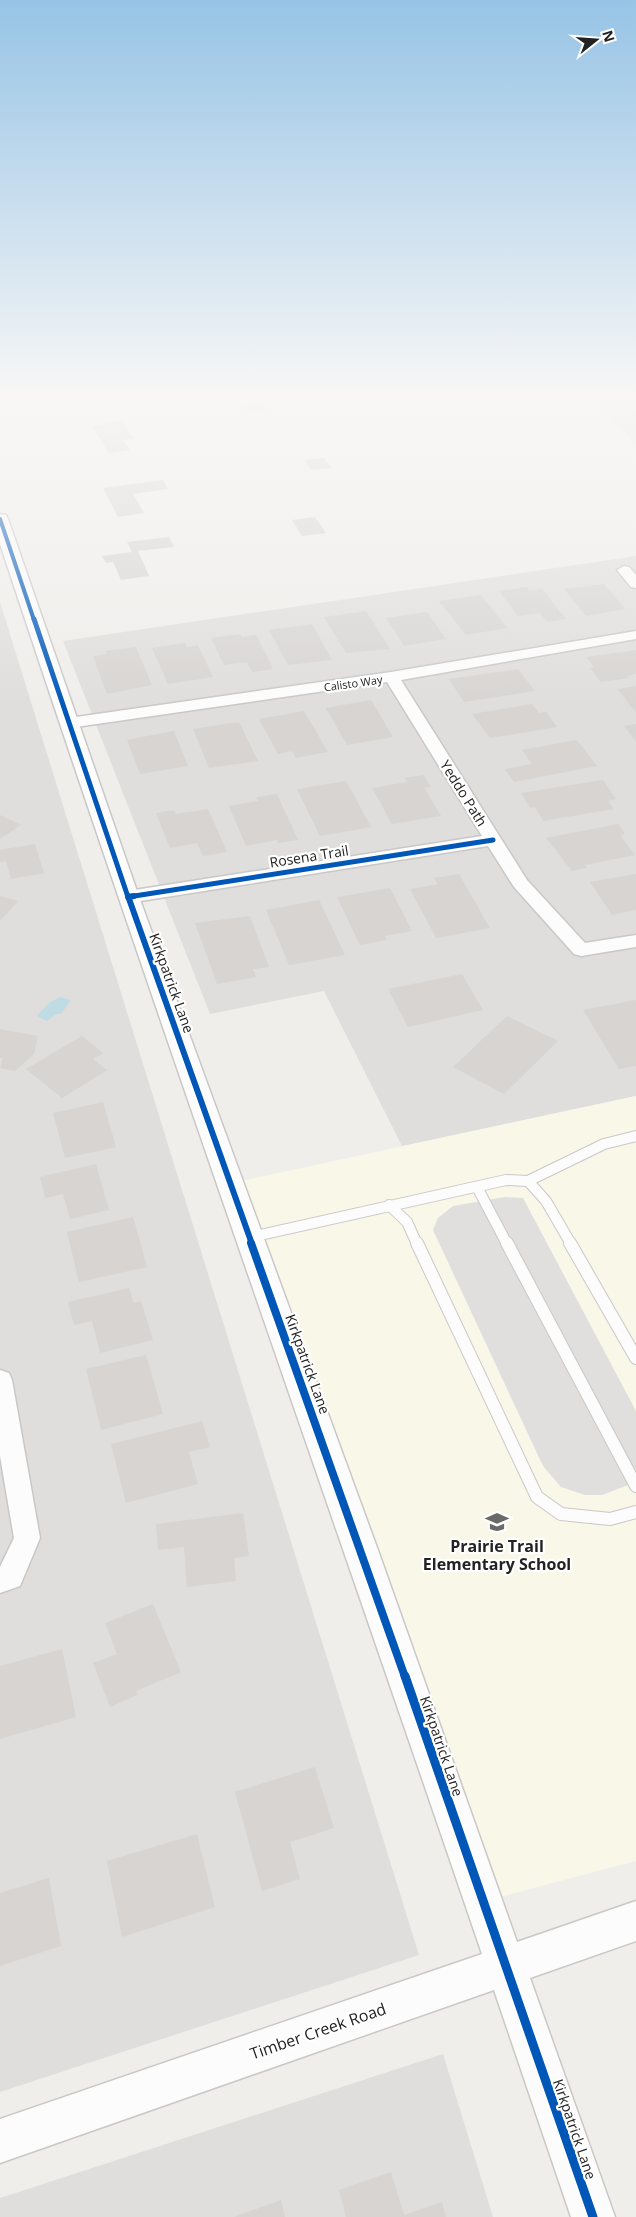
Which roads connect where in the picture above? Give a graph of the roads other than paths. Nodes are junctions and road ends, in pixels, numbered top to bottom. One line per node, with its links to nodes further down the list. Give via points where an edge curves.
1 (0, 519): 6 (street, Kirkpatrick Lane)
2 (624, 570): 3 (street)
3 (636, 584)
4 (636, 635): 5 (street, Calisto Way)
5 (391, 677): 6 (street, Calisto Way); 7 (street, Yeddo Path)
6 (69, 723): 8 (street, Kirkpatrick Lane)
7 (493, 840): 8 (street, Rosena Trail); 9 (street, Yeddo Path, via 520,883 581,950)
8 (128, 897): 14 (street, Kirkpatrick Lane)
9 (636, 941)
10 (636, 1136): 11 (lane, via 604,1144)
11 (528, 1180): 12 (lane, via 506,1180); 15 (lane, via 546,1201)
12 (477, 1186): 13 (lane); 17 (lane)
13 (389, 1205): 14 (lane); 18 (lane, via 408,1222 537,1497 561,1514 610,1519)
14 (250, 1237): 21 (street, Kirkpatrick Lane)
15 (636, 1358)
16 (0, 1380): 19 (street, via 27,1538 10,1577)
17 (636, 1486)
18 (636, 1512)
19 (0, 1580)
20 (636, 1921): 21 (street, Timber Creek Road)
21 (506, 1967): 22 (street, Timber Creek Road); 23 (street, Kirkpatrick Lane)
22 (0, 2140)
23 (593, 2217)

